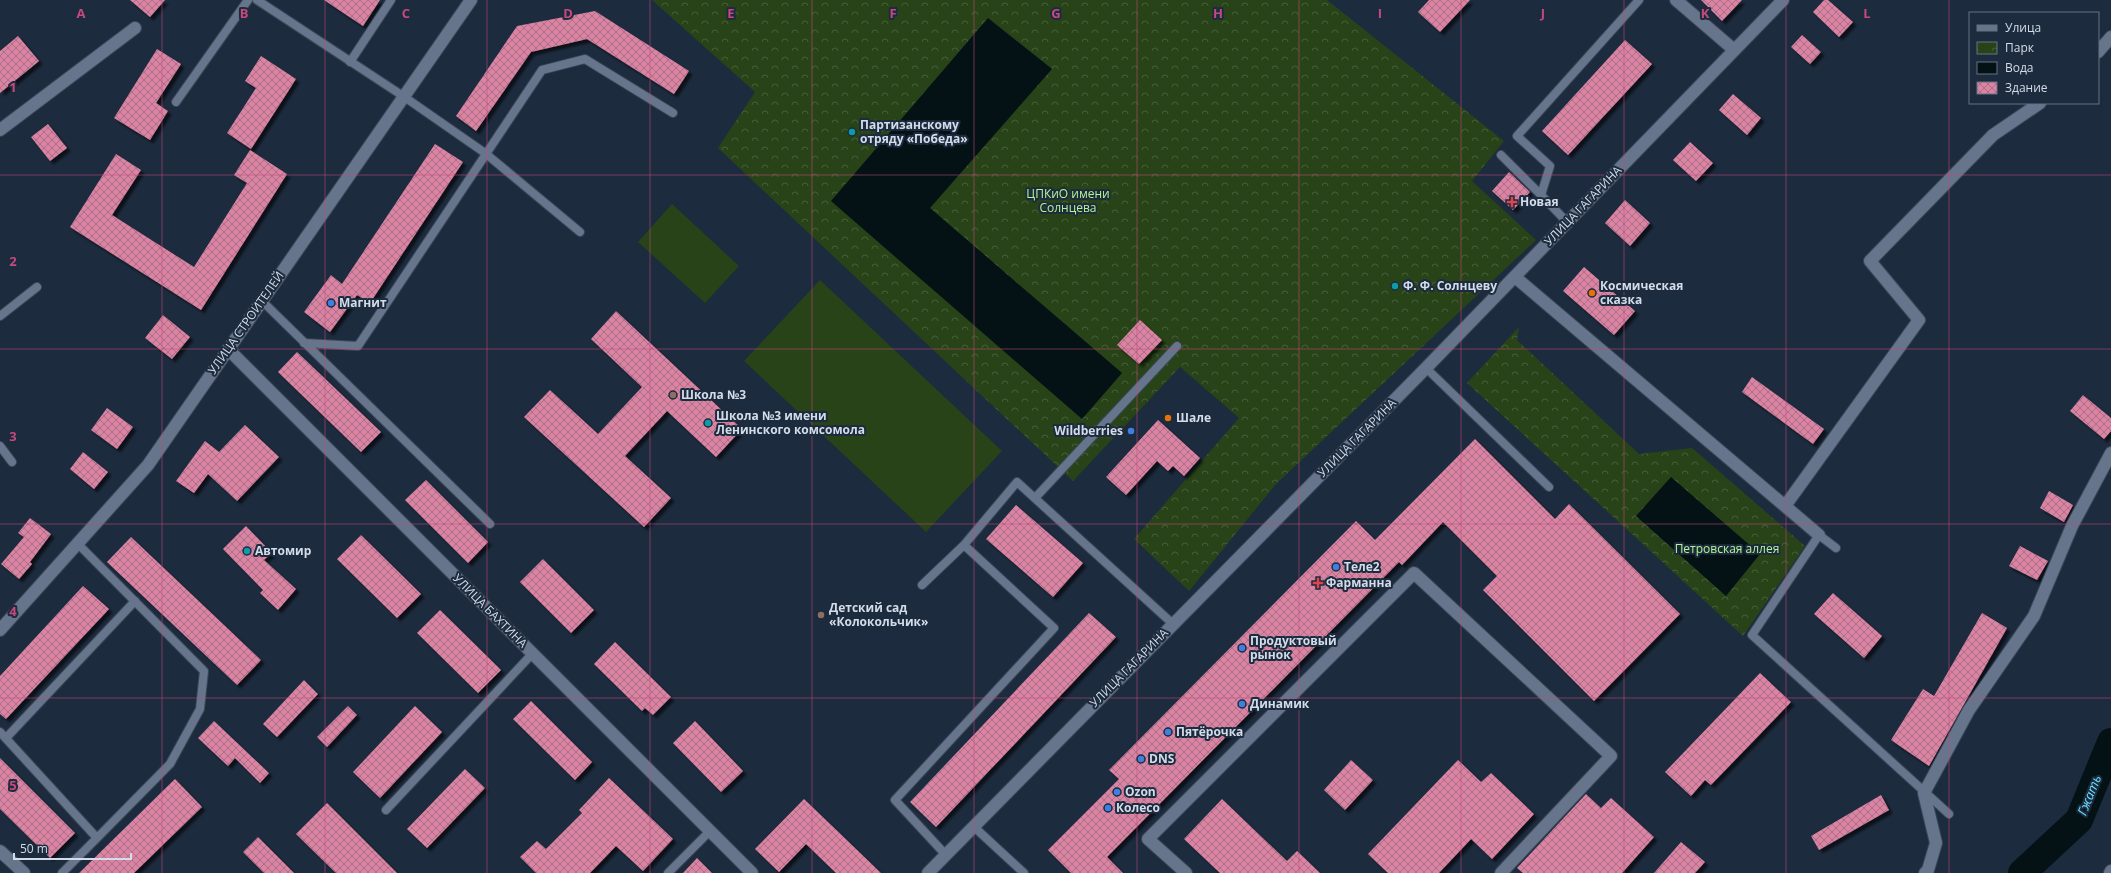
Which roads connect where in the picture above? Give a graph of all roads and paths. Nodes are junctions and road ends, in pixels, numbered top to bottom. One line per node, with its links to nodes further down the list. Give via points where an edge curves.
1 (248, 0): 14 (lane)
2 (257, 0): 12 (lane)
3 (391, 0): 12 (lane)
4 (471, 0): 13 (street, УЛИЦА СТРОИТЕЛЕЙ)
5 (1639, 0): 20 (lane, via 1518,136 1550,166)
6 (1676, 0): 10 (street)
7 (1783, 0): 10 (street, УЛИЦА ГАГАРИНА)
8 (135, 28): 17 (street)
9 (2111, 37): 11 (street)
10 (1733, 50): 21 (street, УЛИЦА ГАГАРИНА)
11 (2099, 51)
12 (350, 62): 13 (lane)
13 (403, 96): 18 (lane); 25 (street, УЛИЦА СТРОИТЕЛЕЙ)
14 (176, 102)
15 (2039, 104): 36 (street, via 1993,135 1870,261 1919,320)
16 (673, 113): 18 (lane, via 585,59 542,70)
17 (0, 130)
18 (485, 154): 22 (lane); 27 (lane, via 358,346)
19 (1501, 155): 20 (lane)
20 (1541, 195): 21 (lane)
21 (1567, 222): 23 (street, УЛИЦА ГАГАРИНА)
22 (580, 232)
23 (1514, 277): 30 (street, УЛИЦА ГАГАРИНА); 36 (street)
24 (37, 288): 26 (lane)
25 (261, 300): 27 (lane); 29 (street, УЛИЦА СТРОИТЕЛЕЙ)
26 (0, 316)
27 (304, 342): 37 (lane)
28 (1177, 346): 35 (lane)
29 (228, 349): 39 (street, УЛИЦА СТРОИТЕЛЕЙ, via 148,465); 46 (street, УЛИЦА БАХТИНА)
30 (1426, 368): 34 (lane); 44 (street, УЛИЦА ГАГАРИНА)
31 (0, 446): 33 (lane)
32 (2111, 453): 49 (street, via 2072,526 2034,616 1970,710)
33 (12, 462)
34 (1549, 487)
35 (1035, 498): 40 (lane, via 1017,482); 44 (lane)
36 (1785, 506): 38 (street)
37 (490, 524)
38 (1819, 535): 41 (lane); 49 (lane, via 1752,635)
39 (78, 544): 43 (lane); 45 (street, УЛИЦА СТРОИТЕЛЕЙ)
40 (964, 545): 42 (lane); 56 (lane, via 1054,628 895,800)
41 (1836, 548)
42 (922, 585)
43 (135, 601): 48 (lane); 54 (lane, via 204,671 200,709 170,764)
44 (1173, 624): 52 (street, УЛИЦА ГАГАРИНА)
45 (0, 630)
46 (532, 653): 50 (lane); 53 (street, УЛИЦА БАХТИНА)
47 (0, 732): 48 (lane)
48 (6, 738): 54 (lane)
49 (1924, 793): 51 (lane); 65 (street, via 1936,843)
50 (386, 810)
51 (1949, 814)
52 (973, 826): 56 (street, УЛИЦА ГАГАРИНА); 62 (lane)
53 (710, 831): 59 (lane); 60 (street, УЛИЦА БАХТИНА)
54 (97, 838): 58 (lane)
55 (0, 851): 57 (street)
56 (945, 854): 61 (street, УЛИЦА ГАГАРИНА)
57 (24, 873)
58 (62, 873)
59 (668, 873)
60 (752, 873)
61 (928, 873)
62 (1024, 873)
63 (1186, 873): 64 (street, via 1148,839 1414,573 1612,756)
64 (1501, 873)
65 (1925, 873)

